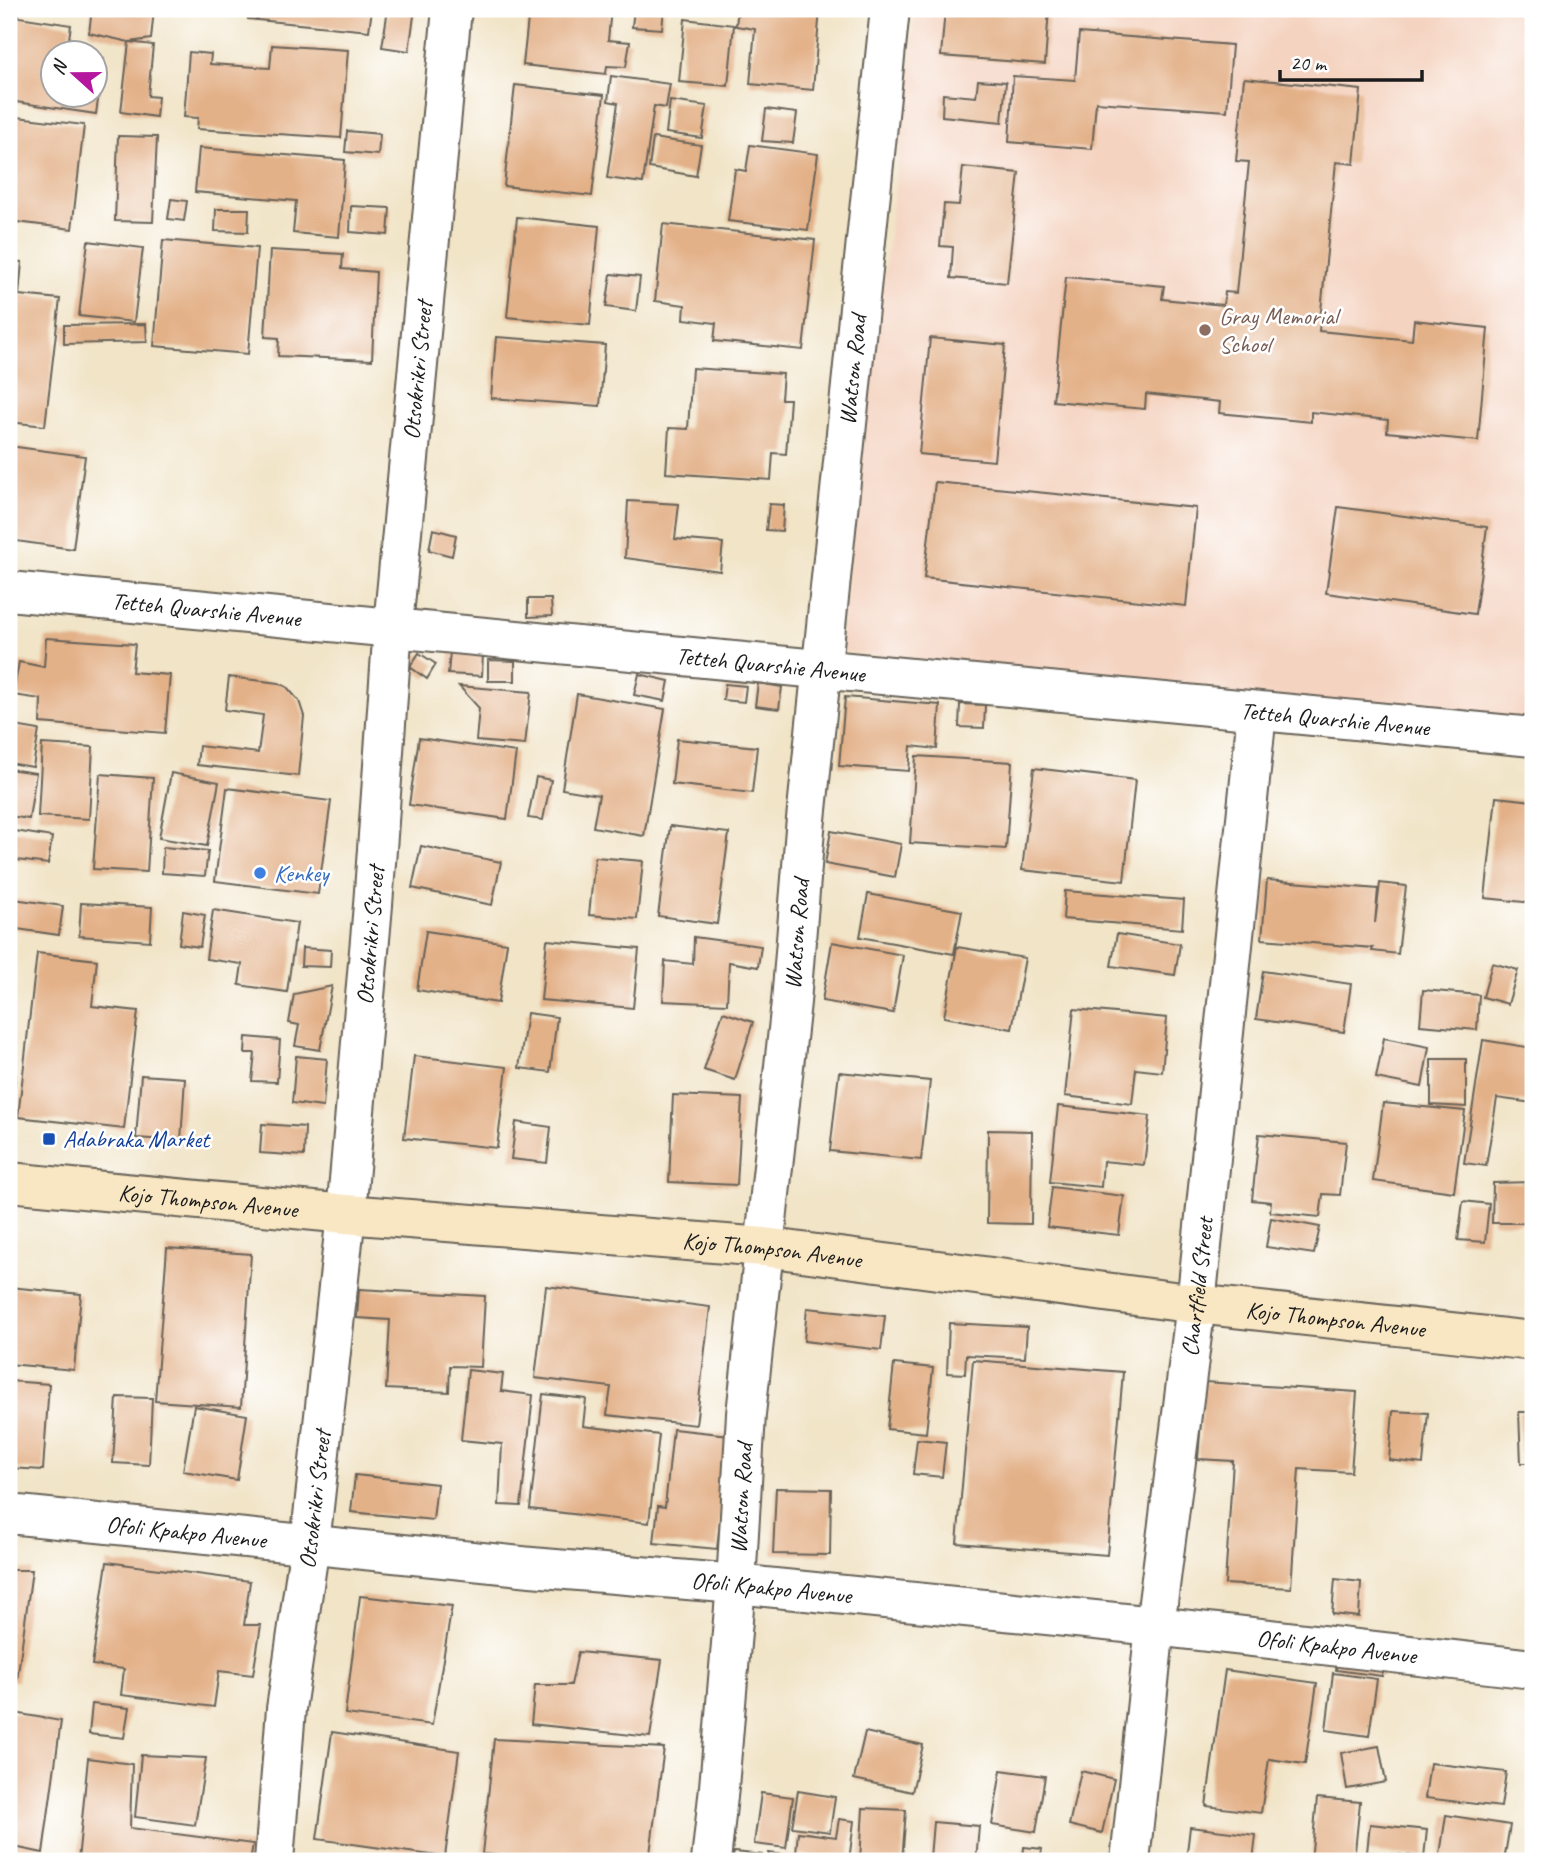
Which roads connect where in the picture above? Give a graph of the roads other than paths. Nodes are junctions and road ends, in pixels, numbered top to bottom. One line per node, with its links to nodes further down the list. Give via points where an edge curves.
1 (452, 9): 4 (street, Otsokrikri Street)
2 (890, 9): 5 (street, Watson Road)
3 (9, 591): 4 (street, Tetteh Quarshie Avenue)
4 (393, 626): 5 (street, Tetteh Quarshie Avenue); 9 (street, Otsokrikri Street)
5 (822, 668): 6 (street, Tetteh Quarshie Avenue); 10 (street, Watson Road)
6 (1257, 712): 7 (street, Tetteh Quarshie Avenue); 11 (street, Chartfield Street)
7 (1533, 737)
8 (9, 1182): 9 (main road, Kojo Thompson Avenue)
9 (346, 1214): 10 (main road, Kojo Thompson Avenue); 14 (street, Otsokrikri Street)
10 (764, 1247): 11 (main road, Kojo Thompson Avenue); 15 (street, Watson Road, via 746,1414)
11 (1196, 1304): 12 (main road, Kojo Thompson Avenue); 16 (street, Chartfield Street)
12 (1533, 1341)
13 (9, 1514): 14 (street, Ofoli Kpakpo Avenue)
14 (310, 1544): 15 (street, Ofoli Kpakpo Avenue); 18 (street, Otsokrikri Street, via 286,1709)
15 (736, 1584): 16 (street, Ofoli Kpakpo Avenue); 19 (street, Watson Road)
16 (1155, 1626): 17 (street, Ofoli Kpakpo Avenue); 20 (street, Chartfield Street)
17 (1533, 1669)
18 (274, 1861)
19 (711, 1861)
20 (1130, 1861)

